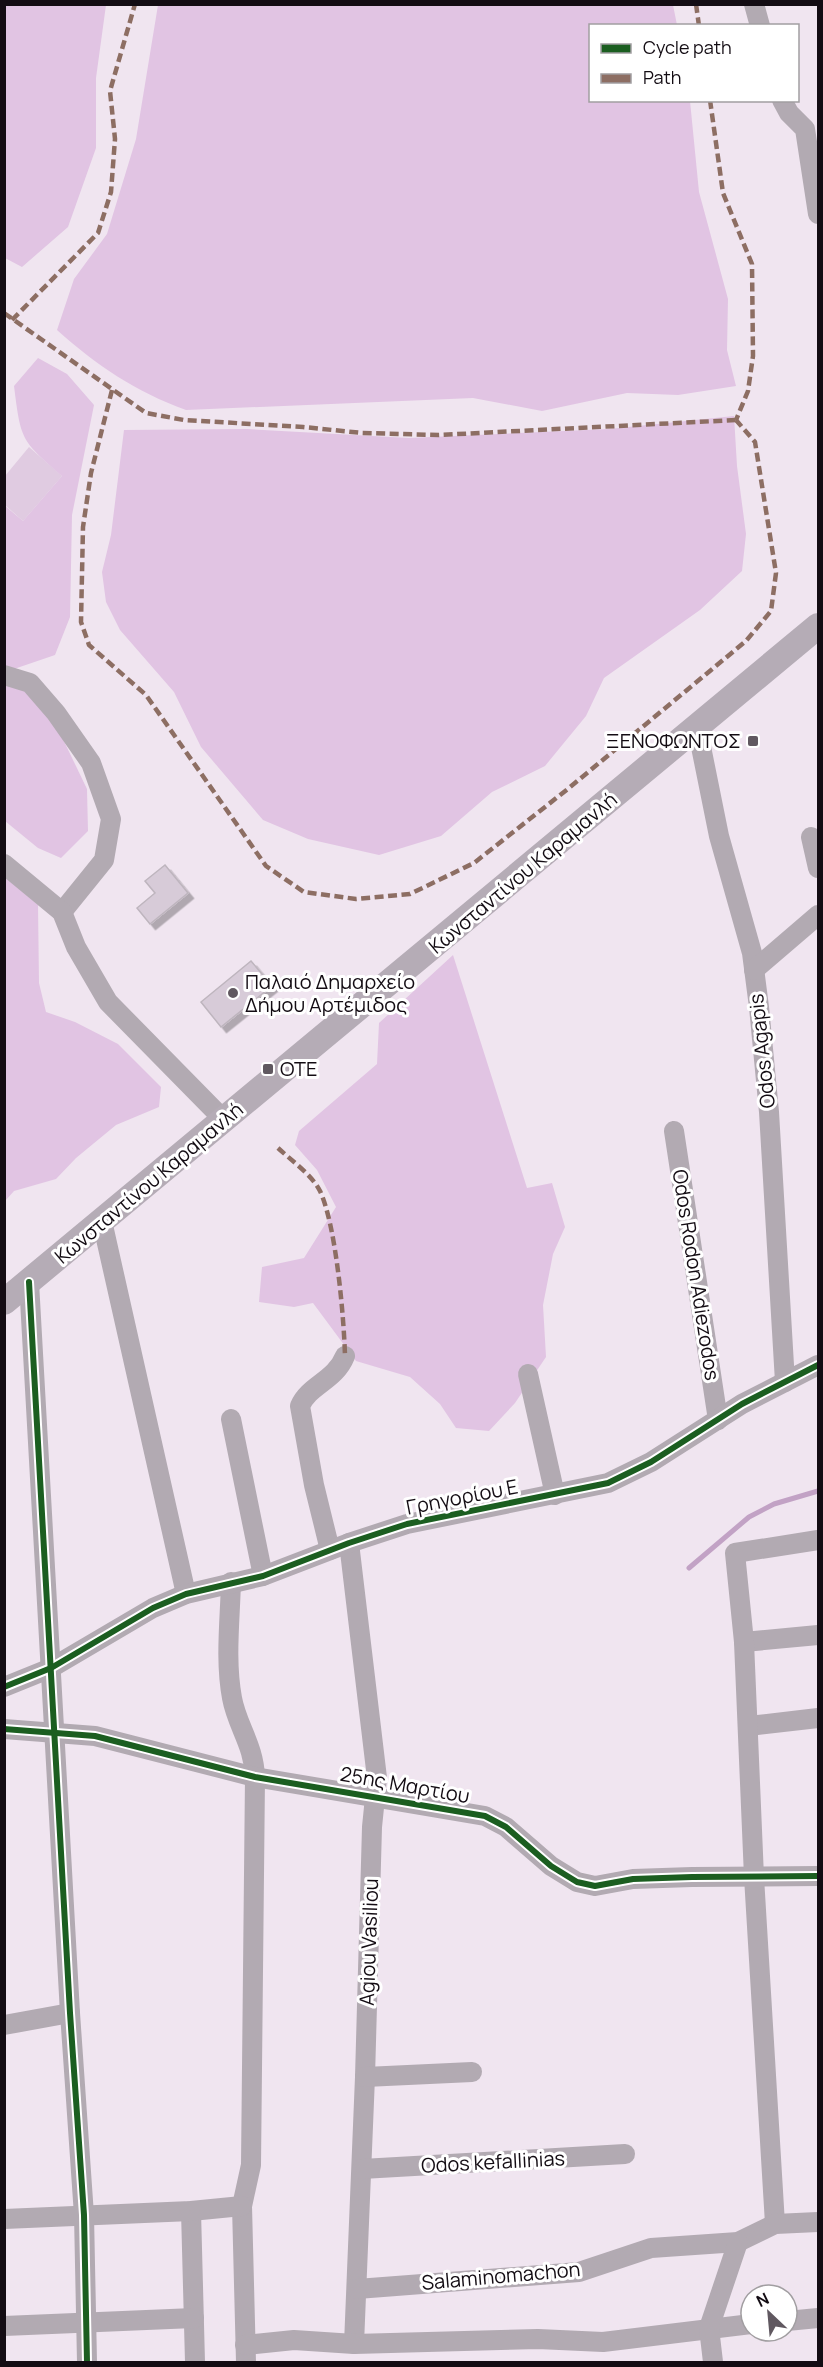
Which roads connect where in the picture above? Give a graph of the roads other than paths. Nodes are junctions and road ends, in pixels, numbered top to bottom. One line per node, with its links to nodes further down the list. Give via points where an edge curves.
1 (754, 4): 2 (street)
2 (759, 24)
3 (783, 102): 4 (street, via 789,114)
4 (812, 128): 5 (street)
5 (819, 214)
6 (816, 632): 8 (main road, Κωνσταντίνου Καραμανλή)
7 (4, 675): 12 (street, via 30,683 56,713 91,763 111,819 105,860)
8 (698, 727): 14 (street, Odos Agapis, via 719,836); 15 (main road, Κωνσταντίνου Καραμανλή)
9 (811, 837): 11 (street)
10 (4, 864): 12 (street)
11 (819, 868)
12 (62, 912): 15 (street, via 76,947 108,1002)
13 (819, 915): 14 (street)
14 (754, 970): 23 (street, Odos Agapis, via 769,1112)
15 (224, 1120): 17 (main road, Κωνσταντίνου Καραμανλή)
16 (674, 1131): 25 (street, Odos Rodon Adiezodos)
17 (102, 1221): 18 (main road, Κωνσταντίνου Καραμανλή); 32 (street)
18 (28, 1282): 19 (main road, Κωνσταντίνου Καραμανλή); 35 (street)
19 (4, 1302)
20 (345, 1356): 29 (street, via 341,1367 304,1397 300,1406)
21 (819, 1365): 23 (street, Γρηγορίου Ε)
22 (528, 1374): 26 (street)
23 (785, 1382): 25 (street, Γρηγορίου Ε)
24 (231, 1419): 30 (street)
25 (718, 1419): 26 (street, Γρηγορίου Ε, via 651,1462 608,1483)
26 (555, 1495): 28 (street, Γρηγορίου Ε, via 407,1524)
27 (819, 1540): 34 (street, via 735,1553)
28 (349, 1543): 29 (street, Γρηγορίου Ε); 42 (street, Agiou Vasiliou)
29 (330, 1550): 30 (street, Γρηγορίου Ε)
30 (263, 1576): 31 (street, Γρηγορίου Ε)
31 (231, 1582): 32 (street, Γρηγορίου Ε); 41 (street, via 232,1699 254,1755)
32 (186, 1594): 35 (street, Γρηγορίου Ε, via 153,1608)
33 (819, 1635): 34 (street)
34 (744, 1642): 38 (street)
35 (51, 1668): 36 (street, Γρηγορίου Ε); 40 (street)
36 (4, 1687)
37 (819, 1718): 38 (street)
38 (749, 1726): 44 (street)
39 (4, 1729): 40 (street, 25ης Μαρτίου)
40 (54, 1731): 41 (street, 25ης Μαρτίου, via 144,1746); 45 (street)
41 (255, 1777): 42 (street, 25ης Μαρτίου); 51 (street, via 251,2164)
42 (377, 1796): 44 (street, 25ης Μαρτίου, via 485,1816 506,1827 576,1882 595,1886 633,1879); 48 (street, Agiou Vasiliou, via 372,1827)
43 (819, 1876): 44 (street, 25ης Μαρτίου)
44 (754, 1877): 56 (street)
45 (70, 2013): 46 (street); 53 (street)
46 (4, 2025)
47 (472, 2072): 48 (street)
48 (365, 2077): 50 (street, Agiou Vasiliou)
49 (625, 2154): 50 (street, Odos kefallinias)
50 (362, 2169): 58 (street, Agiou Vasiliou)
51 (242, 2206): 52 (street); 67 (street)
52 (191, 2211): 53 (street); 59 (street)
53 (84, 2215): 54 (street); 62 (street)
54 (4, 2219)
55 (819, 2222): 56 (street, Salaminomachon)
56 (775, 2224): 57 (street, Salaminomachon)
57 (738, 2242): 58 (street, Salaminomachon, via 651,2248 579,2271); 65 (street)
58 (357, 2289): 66 (street, Agiou Vasiliou)
59 (194, 2318): 62 (street); 69 (street)
60 (819, 2318): 61 (street)
61 (799, 2320)
62 (86, 2323): 64 (street); 68 (street)
63 (739, 2325): 65 (street)
64 (4, 2326)
65 (709, 2328): 66 (street, via 603,2342 538,2338); 70 (street)
66 (354, 2344): 67 (street, via 294,2340)
67 (246, 2354)
68 (87, 2362)
69 (195, 2362)
70 (713, 2362)

